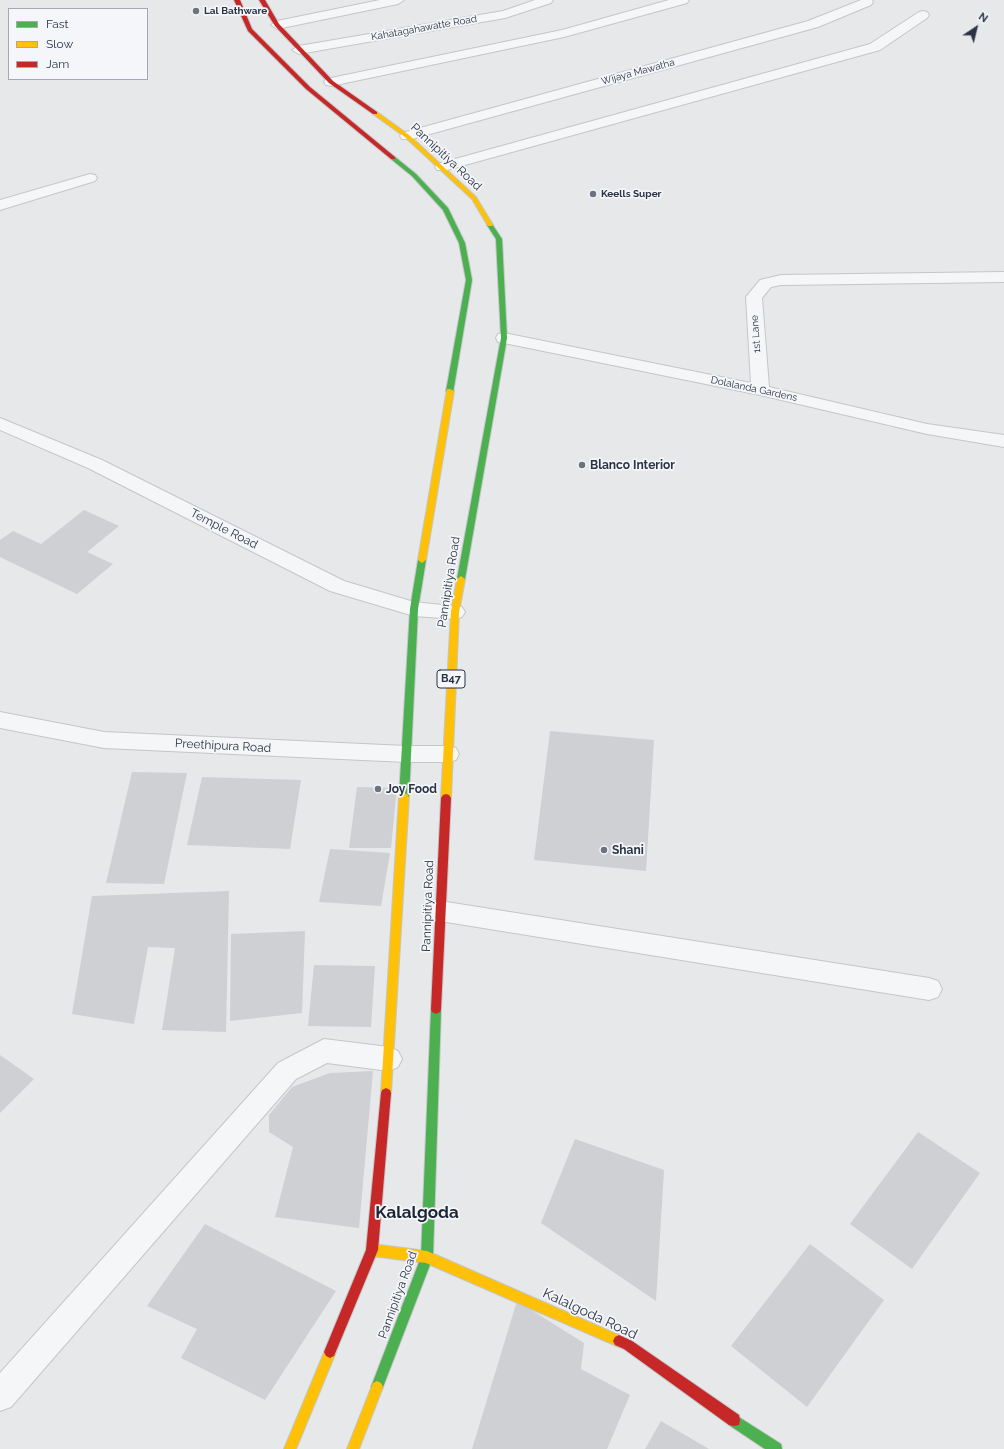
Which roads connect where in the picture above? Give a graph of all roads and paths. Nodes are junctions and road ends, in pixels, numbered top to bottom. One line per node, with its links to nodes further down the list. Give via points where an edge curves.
1 (237, 0): 20 (main road, via 250,30 308,88 414,175 446,209 462,243 469,280)
2 (262, 0): 8 (main road, Pannipitiya Road / B47)
3 (398, 0): 8 (street)
4 (547, 0): 9 (street, Kahatagahawatte Road, via 505,14)
5 (683, 0): 10 (street, via 564,33)
6 (867, 2): 11 (street, Wijaya Mawatha, via 813,24)
7 (923, 15): 12 (street, via 875,47)
8 (277, 25): 9 (main road, Pannipitiya Road / B47)
9 (299, 50): 10 (main road, Pannipitiya Road / B47)
10 (331, 82): 11 (main road, Pannipitiya Road / B47)
11 (407, 136): 12 (main road, Pannipitiya Road / B47)
12 (442, 168): 16 (main road, Pannipitiya Road / B47, via 474,198 499,239)
13 (90, 178): 14 (street)
14 (0, 204)
15 (1004, 277): 17 (street, 1st Lane, via 781,280 766,283 754,296)
16 (504, 338): 17 (street, Dolalanda Gardens); 21 (main road, Pannipitiya Road / B47)
17 (760, 390): 19 (street, Dolalanda Gardens, via 927,429)
18 (0, 423): 20 (street, Temple Road, via 95,464 337,586)
19 (1004, 441)
20 (414, 609): 21 (street, Temple Road); 23 (main road)
21 (455, 612): 24 (main road, Pannipitiya Road / B47)
22 (0, 720): 23 (street, Preethipura Road, via 104,740)
23 (406, 754): 24 (street, Preethipura Road); 27 (main road)
24 (448, 754): 25 (main road, Pannipitiya Road / B47)
25 (440, 911): 26 (street); 29 (main road, Pannipitiya Road / B47)
26 (929, 990)
27 (389, 1059): 28 (main road); 30 (street, via 324,1051 287,1071)
28 (372, 1250): 29 (main road, Kalalgoda Road); 31 (main road)
29 (427, 1257): 32 (main road, Pannipitiya Road / B47); 33 (main road, Kalalgoda Road, via 628,1345)
30 (0, 1396)
31 (290, 1449)
32 (354, 1449)
33 (776, 1449)

